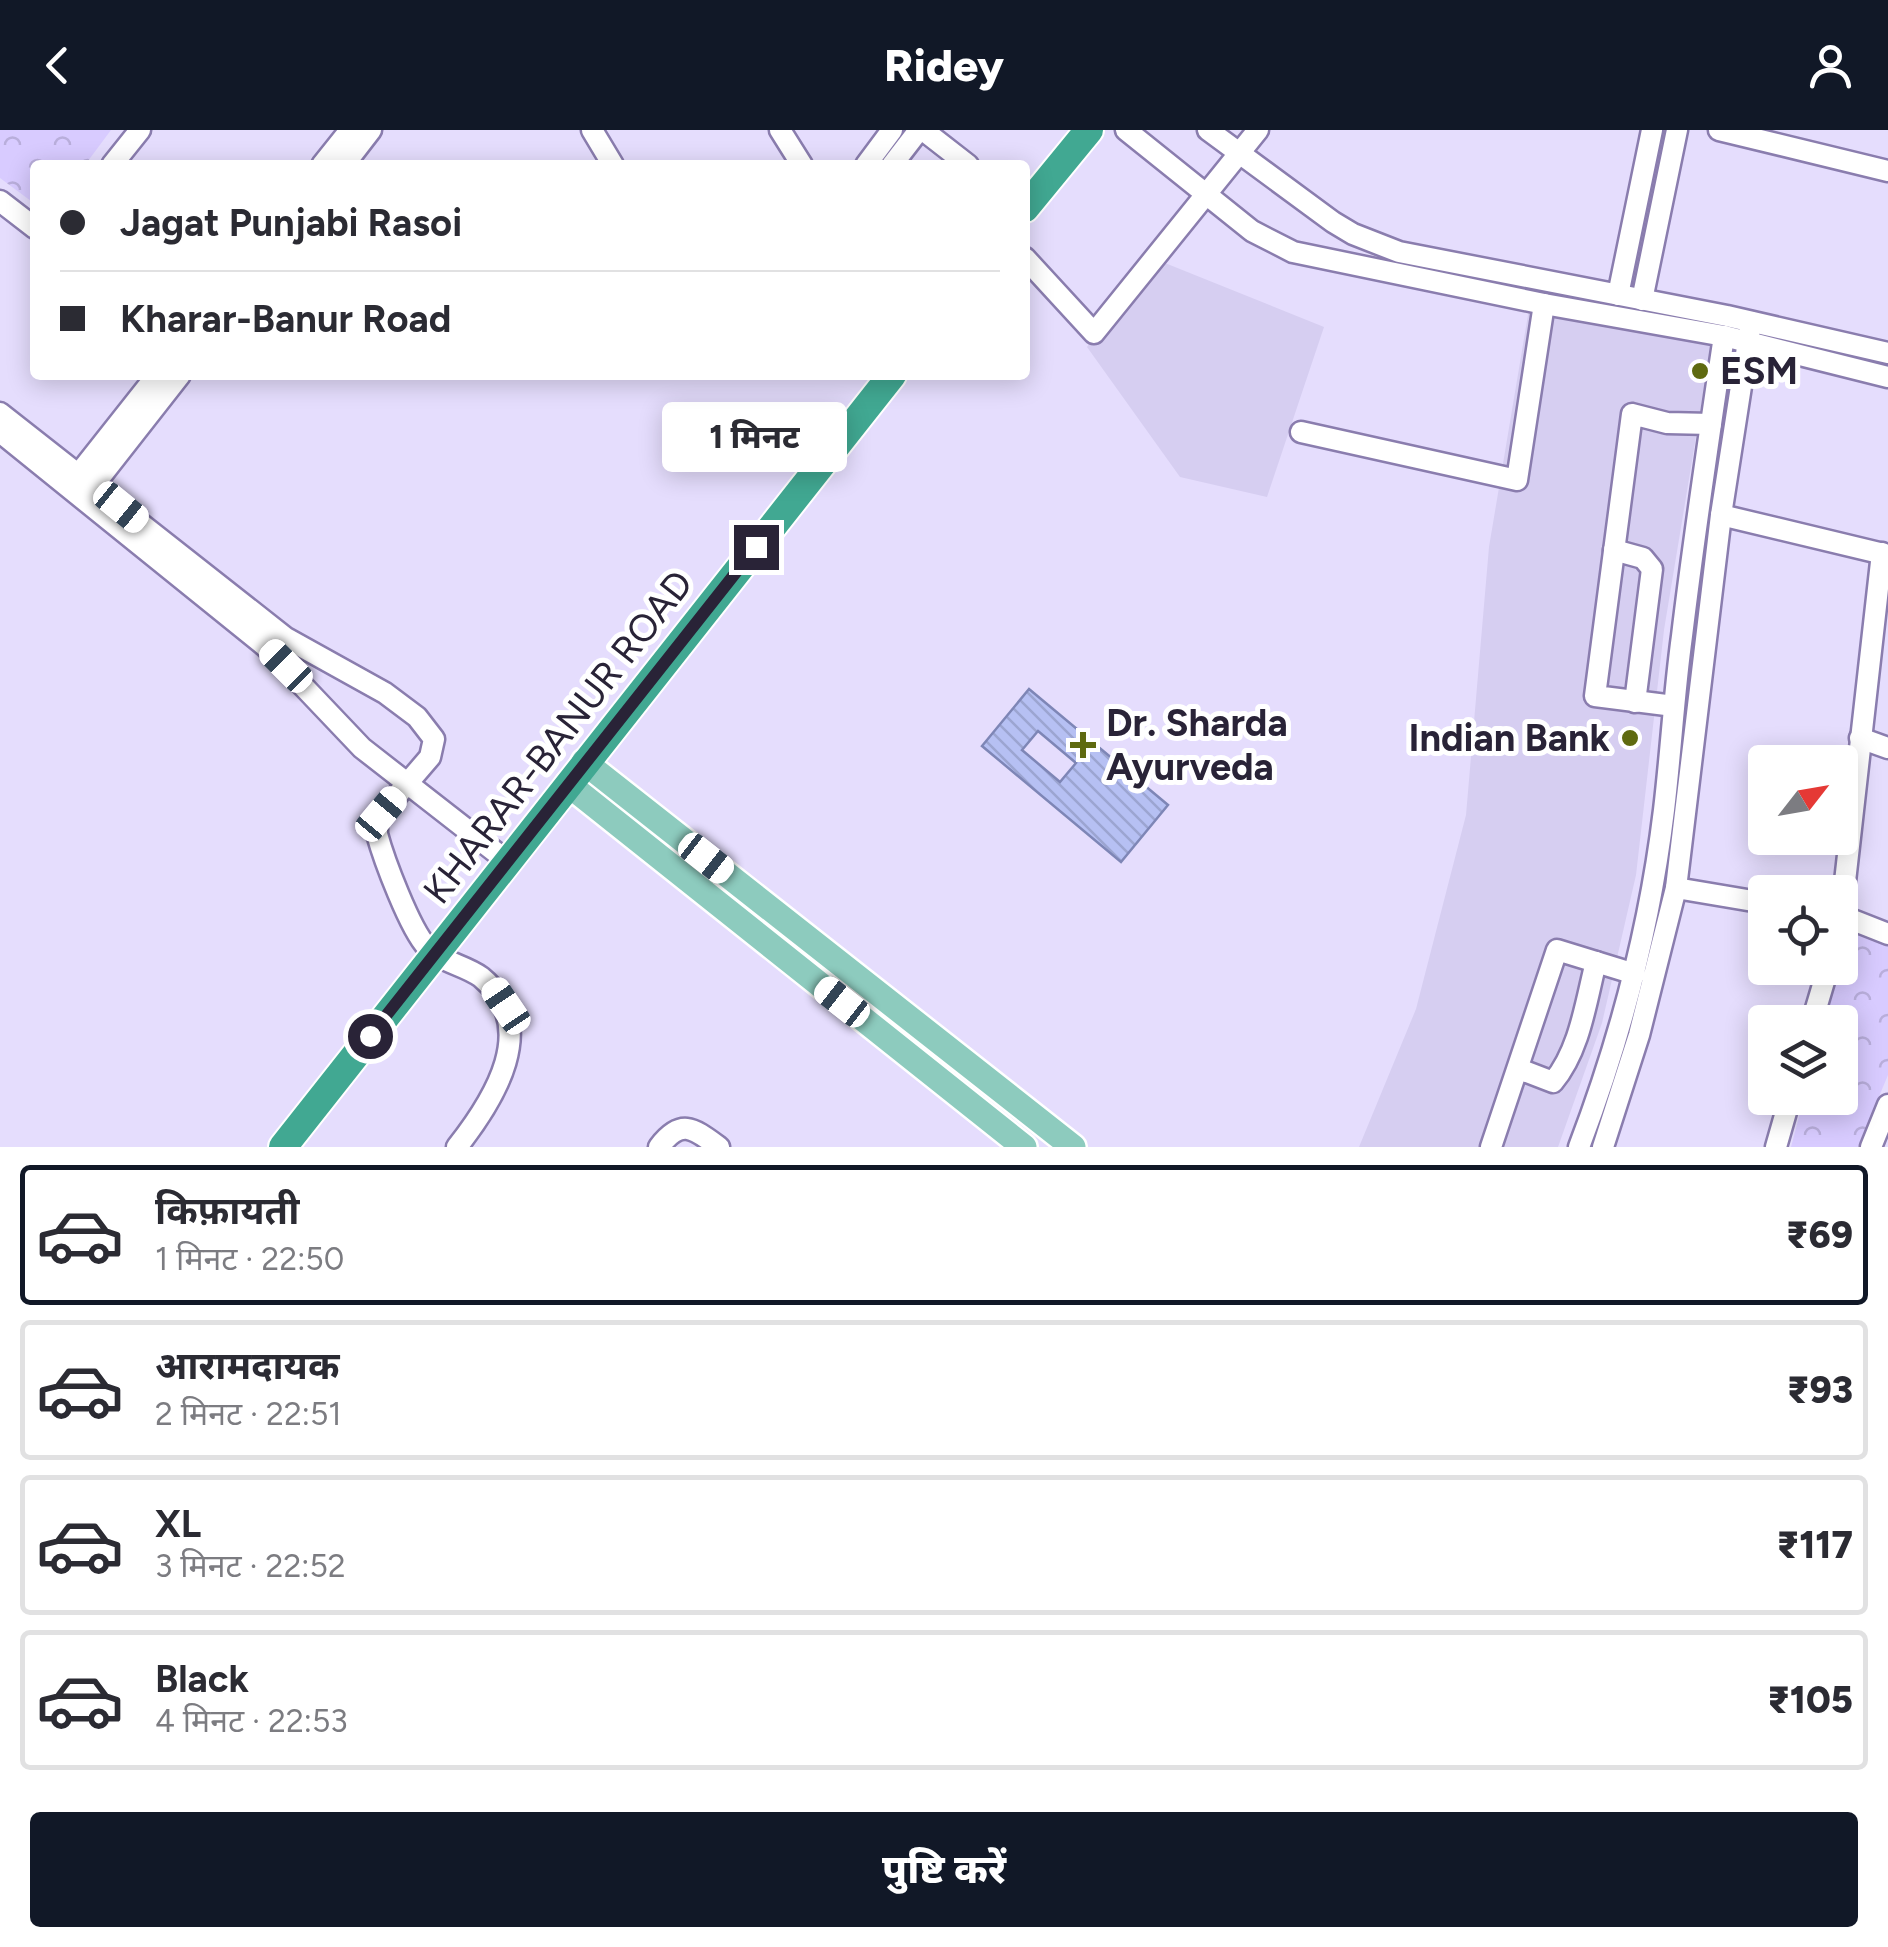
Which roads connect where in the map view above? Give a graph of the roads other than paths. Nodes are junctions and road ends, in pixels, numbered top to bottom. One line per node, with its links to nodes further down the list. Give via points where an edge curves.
1 (140, 130): 17 (street)
2 (350, 130): 18 (street)
3 (371, 130): 19 (street)
4 (592, 130): 20 (street)
5 (780, 130): 21 (street)
6 (892, 130): 22 (street)
7 (921, 130): 23 (street); 24 (street)
8 (1089, 130): 28 (highway)
9 (1126, 130): 26 (street)
10 (1208, 130): 16 (street)
11 (1258, 130): 16 (street)
12 (1652, 130): 31 (street)
13 (1677, 130): 32 (street)
14 (1719, 130): 15 (street)
15 (1804, 140): 25 (street)
16 (1239, 155): 26 (street); 31 (street, via 1374,243)
17 (116, 160)
18 (326, 160)
19 (348, 160)
20 (610, 160)
21 (799, 160)
22 (870, 160)
23 (896, 160)
24 (961, 160)
25 (1888, 170)
26 (1207, 195): 30 (street, via 1094,333); 33 (street, via 1293,252)
27 (0, 201): 29 (street)
28 (1030, 202)
29 (30, 224)
30 (1030, 263)
31 (1618, 294): 32 (street)
32 (1642, 300): 34 (street)
33 (1544, 304): 35 (street); 44 (street, via 1516,480)
34 (1749, 332): 35 (street); 36 (street); 37 (street); 46 (street)
35 (1724, 336): 42 (street)
36 (1888, 353)
37 (1888, 377)
38 (154, 380): 45 (street)
39 (176, 380): 45 (street)
40 (888, 380): 53 (highway, KHARAR-BANUR ROAD)
41 (0, 412): 45 (street)
42 (1711, 424): 47 (street, via 1667,424 1632,414); 50 (street)
43 (0, 432): 45 (street)
44 (1301, 432)
45 (81, 486): 54 (street, via 266,646 343,730); 54 (street, via 286,638 417,718 434,749)
46 (1720, 515): 48 (street); 57 (street)
47 (1614, 550): 49 (street, via 1643,558 1652,569); 49 (street, via 1595,696)
48 (1885, 554): 51 (street)
49 (1635, 702): 50 (street)
50 (1674, 706): 63 (street, via 1664,811)
51 (1860, 738): 52 (street); 56 (street)
52 (1888, 748)
53 (576, 773): 55 (highway, KHARAR-BANUR ROAD); 71 (main road); 72 (main road)
54 (408, 782): 55 (street); 61 (street, via 381,814 377,834 420,938)
55 (507, 860): 61 (highway, KHARAR-BANUR ROAD)
56 (1846, 875)
57 (1676, 888): 58 (street); 75 (street)
58 (1748, 899)
59 (1858, 924): 60 (street)
60 (1888, 934)
61 (434, 954): 67 (street, via 476,974 506,1006 505,1068); 68 (highway, KHARAR-BANUR ROAD)
62 (1596, 962): 63 (street); 64 (street, via 1577,1035 1554,1082); 64 (street, via 1557,950)
63 (1635, 974): 74 (street)
64 (1519, 1069): 73 (street)
65 (1888, 1106): 77 (street)
66 (1785, 1115): 76 (street)
67 (467, 1143)
68 (284, 1147)
69 (659, 1147): 70 (street, via 685,1128)
70 (718, 1147)
71 (1024, 1147)
72 (1072, 1147)
73 (1491, 1147)
74 (1580, 1147)
75 (1603, 1147)
76 (1776, 1147)
77 (1871, 1147)

